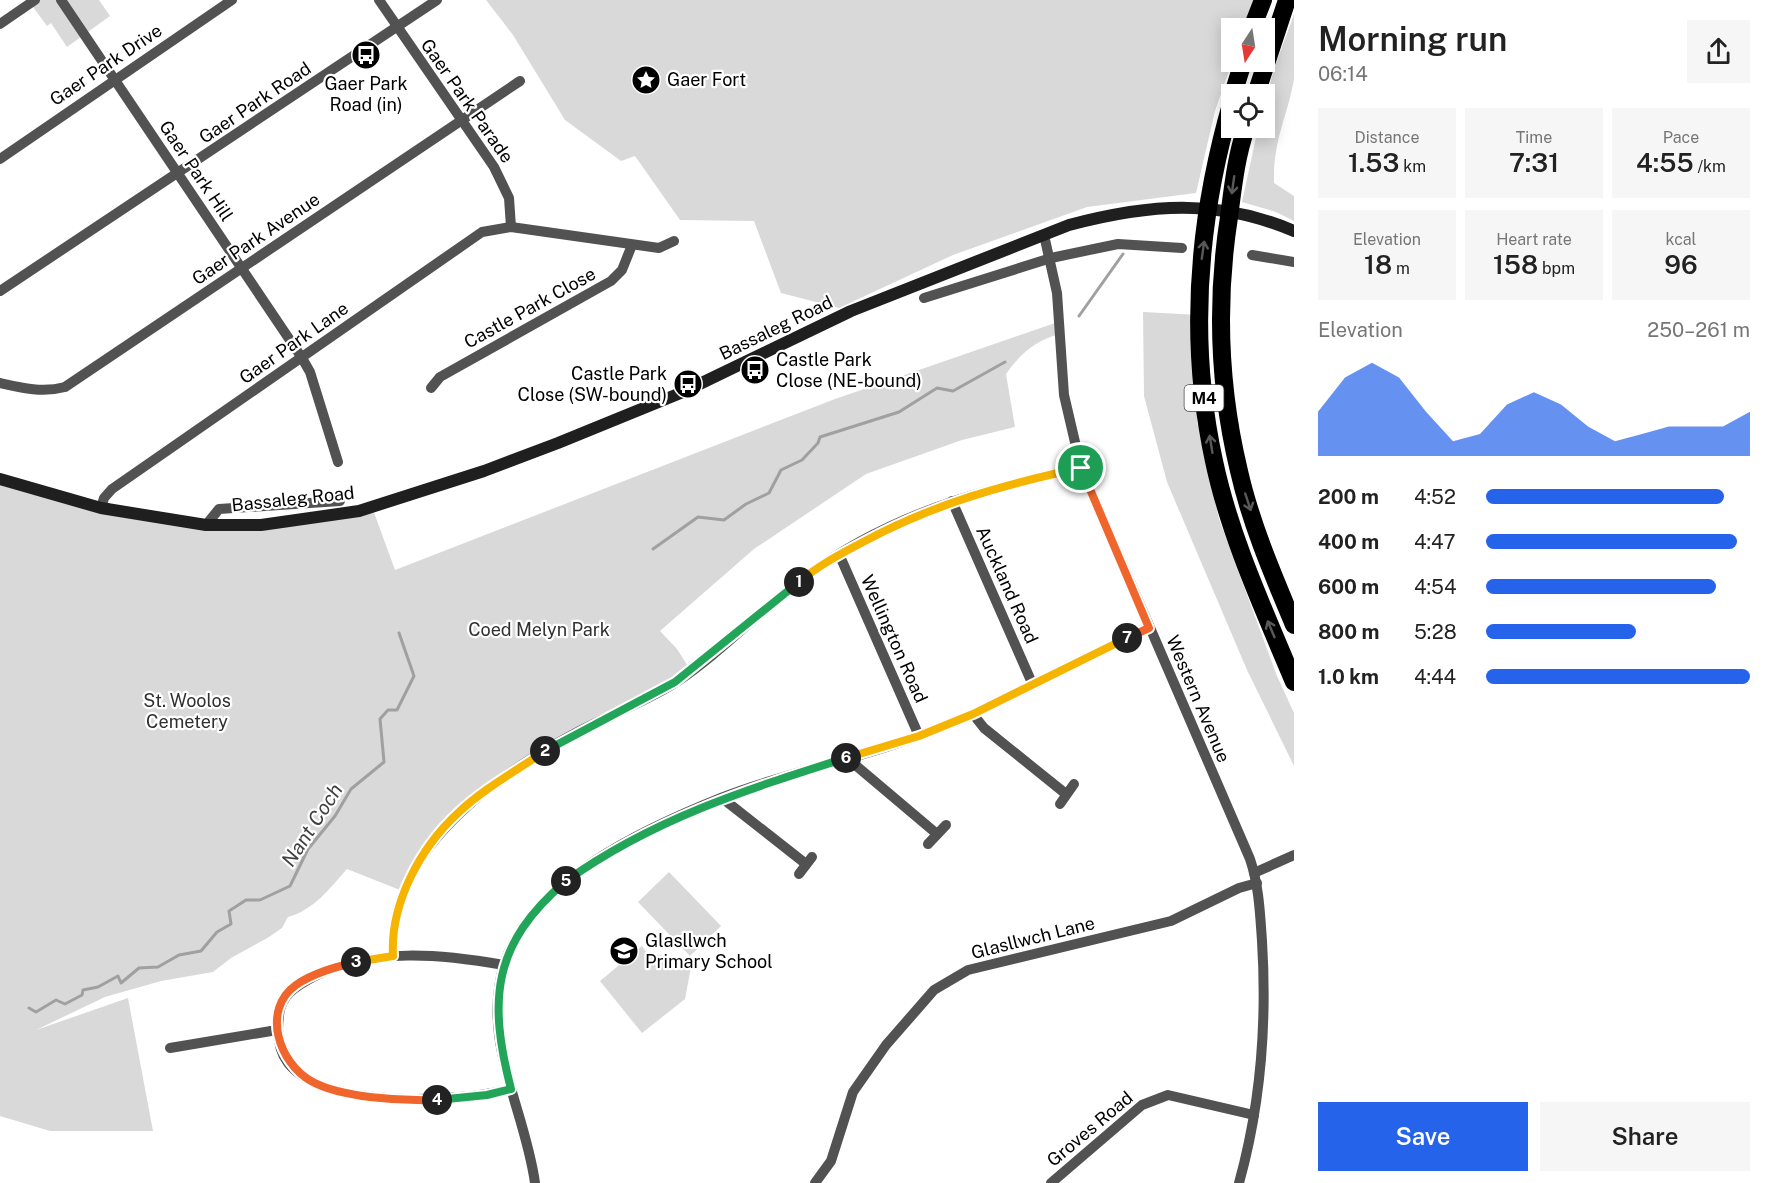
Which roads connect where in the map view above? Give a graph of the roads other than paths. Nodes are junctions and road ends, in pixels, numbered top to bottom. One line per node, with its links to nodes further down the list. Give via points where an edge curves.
1 (35, 0): 9 (street)
2 (61, 0): 11 (street, Gaer Park Hill)
3 (232, 0): 11 (street, Gaer Park Drive)
4 (379, 0): 10 (street, Gaer Park Parade)
5 (437, 0): 10 (street, Gaer Park Road)
6 (1263, 0): 8 (highway)
7 (1287, 0): 13 (highway)
8 (1256, 18)
9 (0, 24)
10 (396, 28): 14 (street, Gaer Park Parade); 18 (street, Gaer Park Road)
11 (115, 79): 17 (street, Gaer Park Drive); 18 (street, Gaer Park Hill)
12 (520, 81): 14 (street, Gaer Park Avenue)
13 (1259, 84)
14 (460, 121): 19 (street, Gaer Park Parade, via 503,183); 28 (street, Gaer Park Avenue)
15 (1222, 138): 44 (highway, M4, one-way to 15, via 1255,591 1228,513 1214,461 1200,357 1201,258)
16 (1243, 138): 42 (highway, M4, one-way to 42, via 1223,252 1221,324 1226,406 1239,472 1265,556)
17 (0, 159)
18 (178, 174): 28 (street, Gaer Park Hill); 29 (street, Gaer Park Road)
19 (514, 228): 23 (street, Gaer Park Lane); 31 (street, Gaer Park Lane, via 482,232)
20 (1294, 231): 21 (street, Bassaleg Road, via 1222,208 1176,208 1107,214)
21 (1044, 235): 26 (street, Western Avenue); 40 (street, Bassaleg Road, via 851,311 683,393 484,471 358,511 261,525)
22 (674, 241): 23 (street, Gaer Park Lane, via 659,248)
23 (632, 245): 33 (street, Castle Park Close, via 622,270 611,281 440,377)
24 (1182, 248): 26 (street, via 1118,244)
25 (1252, 255): 27 (street)
26 (1051, 258): 30 (street); 35 (street, Western Avenue, via 1064,395)
27 (1294, 262)
28 (242, 268): 31 (street, Gaer Park Hill); 32 (street, Gaer Park Avenue, via 65,387 31,390)
29 (0, 291)
30 (924, 298)
31 (302, 358): 34 (street, Gaer Park Hill); 39 (street, Gaer Park Lane, via 112,489)
32 (0, 383)
33 (431, 388)
34 (338, 462)
35 (1081, 468): 38 (street, via 1014,482); 43 (street, Western Avenue)
36 (0, 479): 39 (street, Bassaleg Road)
37 (340, 501): 40 (street, Bassaleg Road, via 219,509)
38 (952, 501): 41 (street, via 899,522); 45 (street, Auckland Road)
39 (101, 508): 40 (street, Bassaleg Road)
40 (206, 525)
41 (839, 554): 47 (street, Wellington Road); 59 (street, via 675,682 552,747 459,812 444,827 413,874 391,932)
42 (1294, 625)
43 (1149, 628): 45 (street); 58 (street, Western Avenue)
44 (1294, 682)
45 (1032, 683): 46 (street)
46 (973, 714): 47 (street); 50 (street, via 984,728)
47 (919, 736): 48 (street)
48 (847, 758): 51 (street); 54 (street)
49 (1074, 784): 50 (street)
50 (1066, 794): 52 (street)
51 (722, 798): 57 (street, via 809,861); 60 (street, via 650,830 568,880 535,910)
52 (1060, 804)
53 (946, 825): 54 (street)
54 (937, 834): 55 (street)
55 (928, 844)
56 (1294, 855): 58 (street, Glasllwch Lane)
57 (799, 874)
58 (1256, 878): 64 (street, Western Avenue, via 1264,971 1261,1077); 66 (street, Glasllwch Lane, via 1171,921 968,970 934,990 886,1045 853,1092 831,1161)
59 (393, 956): 60 (street, via 456,957); 61 (street, via 329,969 296,986 280,1006)
60 (504, 966): 63 (street, via 497,1019)
61 (277, 1030): 62 (street); 63 (street, via 288,1063 311,1081 341,1090 417,1101)
62 (170, 1048)
63 (511, 1089): 65 (street)
64 (1254, 1115): 67 (street, Groves Road, via 1168,1095 1160,1097 1142,1105); 68 (street, Western Avenue)
65 (535, 1183)
66 (815, 1183)
67 (1051, 1183)
68 (1239, 1183)

